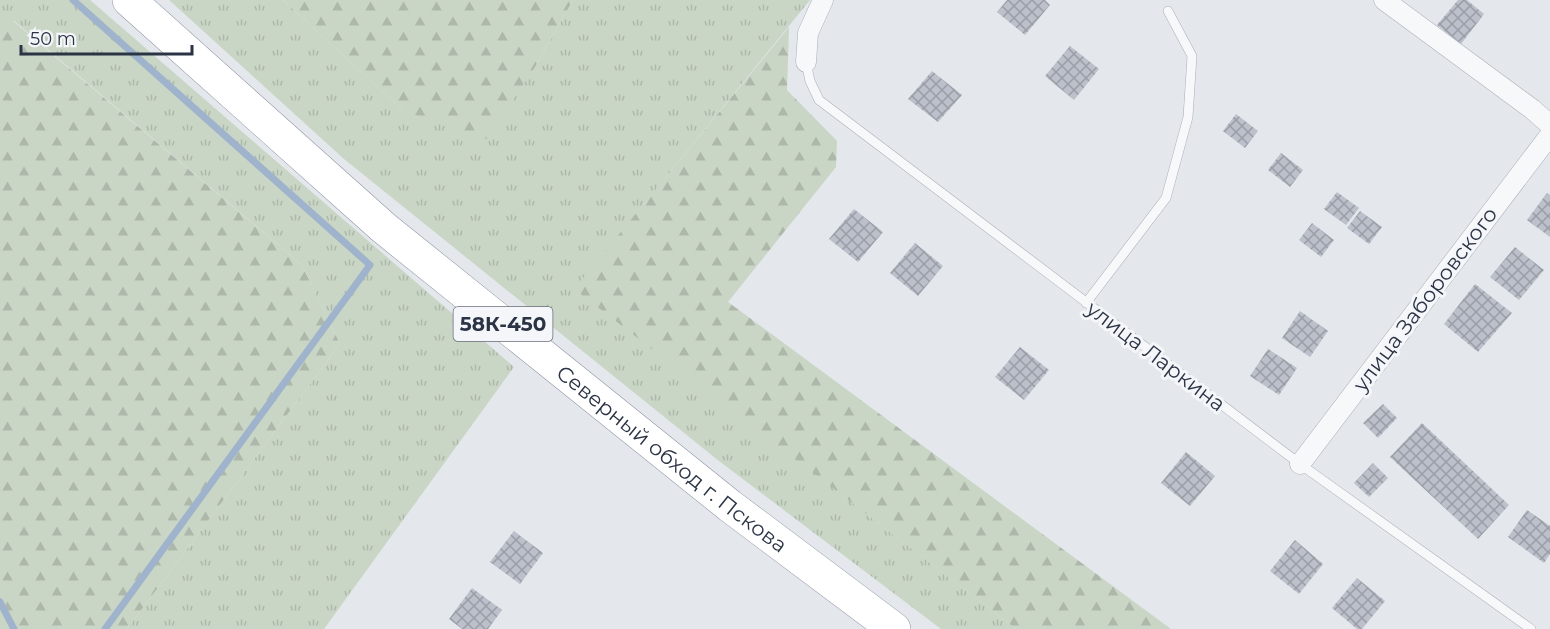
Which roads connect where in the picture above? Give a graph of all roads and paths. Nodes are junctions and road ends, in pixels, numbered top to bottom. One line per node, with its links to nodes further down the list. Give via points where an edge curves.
1 (129, 0): 10 (highway, Северный обход г. Пскова / 58К-450, via 384,228 730,506)
2 (823, 0): 5 (street, via 808,33)
3 (1384, 0): 6 (street)
4 (1168, 11): 8 (lane, via 1192,56 1188,117 1166,198)
5 (806, 62): 8 (lane, улица Ларкина, via 819,100)
6 (1550, 125)
7 (1550, 135): 9 (street, улица Заборовского)
8 (1086, 303): 9 (lane, улица Ларкина)
9 (1300, 464): 11 (lane, улица Ларкина)
10 (894, 629)
11 (1531, 629)

